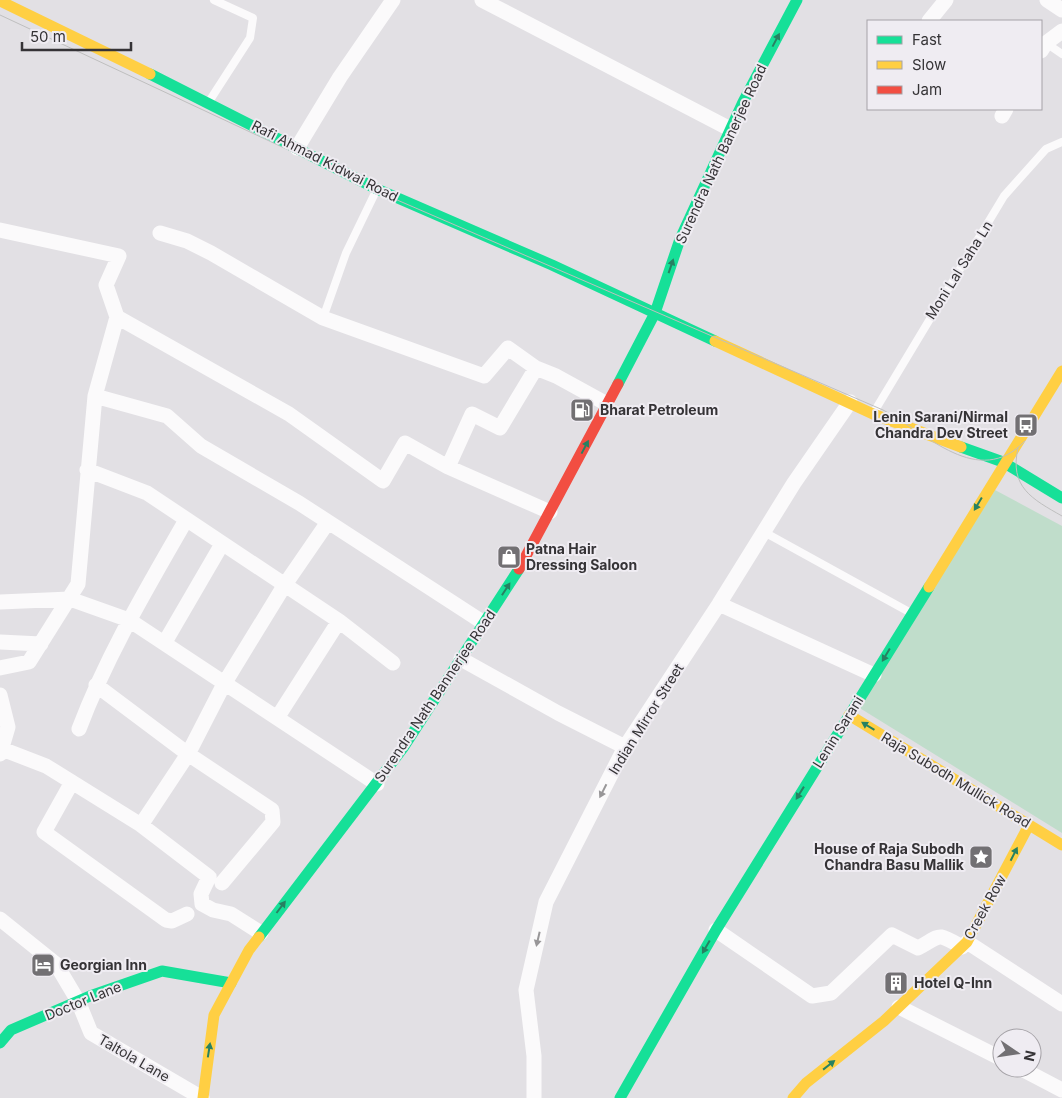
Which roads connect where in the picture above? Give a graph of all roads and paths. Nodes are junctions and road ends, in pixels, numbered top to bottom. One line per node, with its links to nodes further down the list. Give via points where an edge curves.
1 (214, 0): 13 (lane, via 253,18 250,38)
2 (393, 0): 16 (street, via 340,77)
3 (482, 0): 14 (street)
4 (797, 0): 14 (main road, Surendra Nath Banerjee Road, one-way to 4, via 743,102)
5 (946, 0): 9 (street)
6 (1047, 0): 8 (street)
7 (0, 1): 13 (main road, Rafi Ahmad Kidwai Road)
8 (1062, 10)
9 (930, 20)
10 (1062, 31): 11 (street)
11 (1043, 47): 12 (lane)
12 (1062, 54)
13 (209, 102): 16 (main road, Rafi Ahmad Kidwai Road)
14 (732, 130): 20 (main road, Surendra Nath Banerjee Road, one-way to 14, via 680,239)
15 (1062, 142): 28 (lane, Moni Lal Saha Ln, via 1046,149 1004,196)
16 (297, 148): 17 (main road, Rafi Ahmad Kidwai Road)
17 (377, 189): 20 (main road, Rafi Ahmad Kidwai Road); 22 (lane, via 346,253)
18 (0, 230): 21 (street, via 119,256 106,285)
19 (160, 233): 22 (street, via 187,240)
20 (655, 312): 26 (main road, Rafi Ahmad Kidwai Road); 27 (main road, Surendra Nath Bannerjee Road)
21 (117, 318): 25 (street); 30 (street, via 289,414 383,481 405,443)
22 (323, 318): 23 (street, via 484,376 508,348)
23 (536, 368): 27 (street); 30 (street, via 500,428 472,414)
24 (1062, 371): 29 (main road, Lenin Sarani)
25 (95, 396): 31 (street); 35 (street, via 167,416 201,446)
26 (850, 402): 28 (main road, Rafi Ahmad Kidwai Road); 36 (street, Indian Mirror Street)
27 (607, 404): 33 (main road, Surendra Nath Bannerjee Road, one-way to 27)
28 (872, 414): 29 (main road, Rafi Ahmad Kidwai Road)
29 (1003, 462): 32 (main road, Rafi Ahmad Kidwai Road); 42 (main road, Lenin Sarani, one-way to 42)
30 (448, 467): 33 (street)
31 (87, 470): 34 (street, via 147,493); 39 (street, via 78,584)
32 (1062, 498)
33 (550, 512): 45 (main road, Surendra Nath Bannerjee Road, one-way to 33, via 528,554)
34 (186, 520): 37 (street); 43 (street)
35 (328, 522): 38 (street); 45 (street)
36 (764, 532): 41 (street, Indian Mirror Street); 42 (lane)
37 (222, 544): 38 (street); 47 (street)
38 (284, 586): 44 (street); 53 (street)
39 (70, 599): 40 (street); 43 (street); 48 (street)
40 (0, 602)
41 (719, 604): 52 (street); 59 (street, Indian Mirror Street)
42 (911, 614): 52 (main road, Lenin Sarani, one-way to 52)
43 (129, 620): 47 (street); 54 (street)
44 (339, 621): 50 (street); 57 (street)
45 (484, 623): 49 (main road, Surendra Nath Bannerjee Road)
46 (0, 642): 48 (street)
47 (165, 642): 53 (street)
48 (41, 644): 51 (street, via 29,662)
49 (461, 659): 59 (street, via 558,714); 63 (main road, Surendra Nath Bannerjee Road)
50 (393, 663)
51 (0, 668)
52 (874, 675): 56 (main road, Lenin Sarani)
53 (224, 684): 57 (street); 61 (street)
54 (96, 685): 58 (street); 61 (street)
55 (0, 695): 60 (street, via 8,727)
56 (849, 715): 65 (main road, Raja Subodh Mullick Road, one-way to 56); 70 (main road, Lenin Sarani, one-way to 70)
57 (277, 718): 63 (street)
58 (79, 729)
59 (625, 747): 82 (street, Indian Mirror Street, one-way to 82, via 546,902 526,990 534,1056)
60 (1, 752): 62 (street, via 46,766)
61 (188, 754): 64 (street); 67 (street, via 272,810 273,822)
62 (72, 782): 64 (street); 68 (street, via 44,832 166,920 172,921)
63 (376, 784): 71 (main road, Surendra Nath Bannerjee Road, one-way to 63)
64 (142, 825): 71 (street, via 209,877 200,894 202,904 231,914)
65 (1029, 825): 66 (main road, Raja Subodh Mullick Road); 72 (main road, Creek Row, one-way to 65, via 990,902)
66 (1062, 845)
67 (222, 884)
68 (187, 914)
69 (0, 919): 74 (street, Taltola Lane, via 56,964)
70 (716, 930): 72 (street, via 812,996 831,992 892,935 918,948 942,936); 83 (main road, Lenin Sarani, one-way to 83)
71 (261, 934): 73 (main road, Surendra Nath Bannerjee Road)
72 (964, 944): 75 (street); 76 (main road, Creek Row)
73 (231, 983): 74 (main road, Doctor Lane, via 162,971); 81 (main road, Surendra Nath Bannerjee Road, one-way to 73, via 214,1015)
74 (78, 1001): 77 (main road, Doctor Lane, via 11,1030); 81 (street, Taltola Lane, via 91,1033)
75 (1062, 1004)
76 (899, 1006): 78 (street); 84 (main road, Creek Row, one-way to 76, via 806,1083)
77 (0, 1043)
78 (992, 1054)
79 (1039, 1078): 80 (street)
80 (1062, 1090)
81 (203, 1098)
82 (534, 1098)
83 (620, 1098)
84 (793, 1098)

